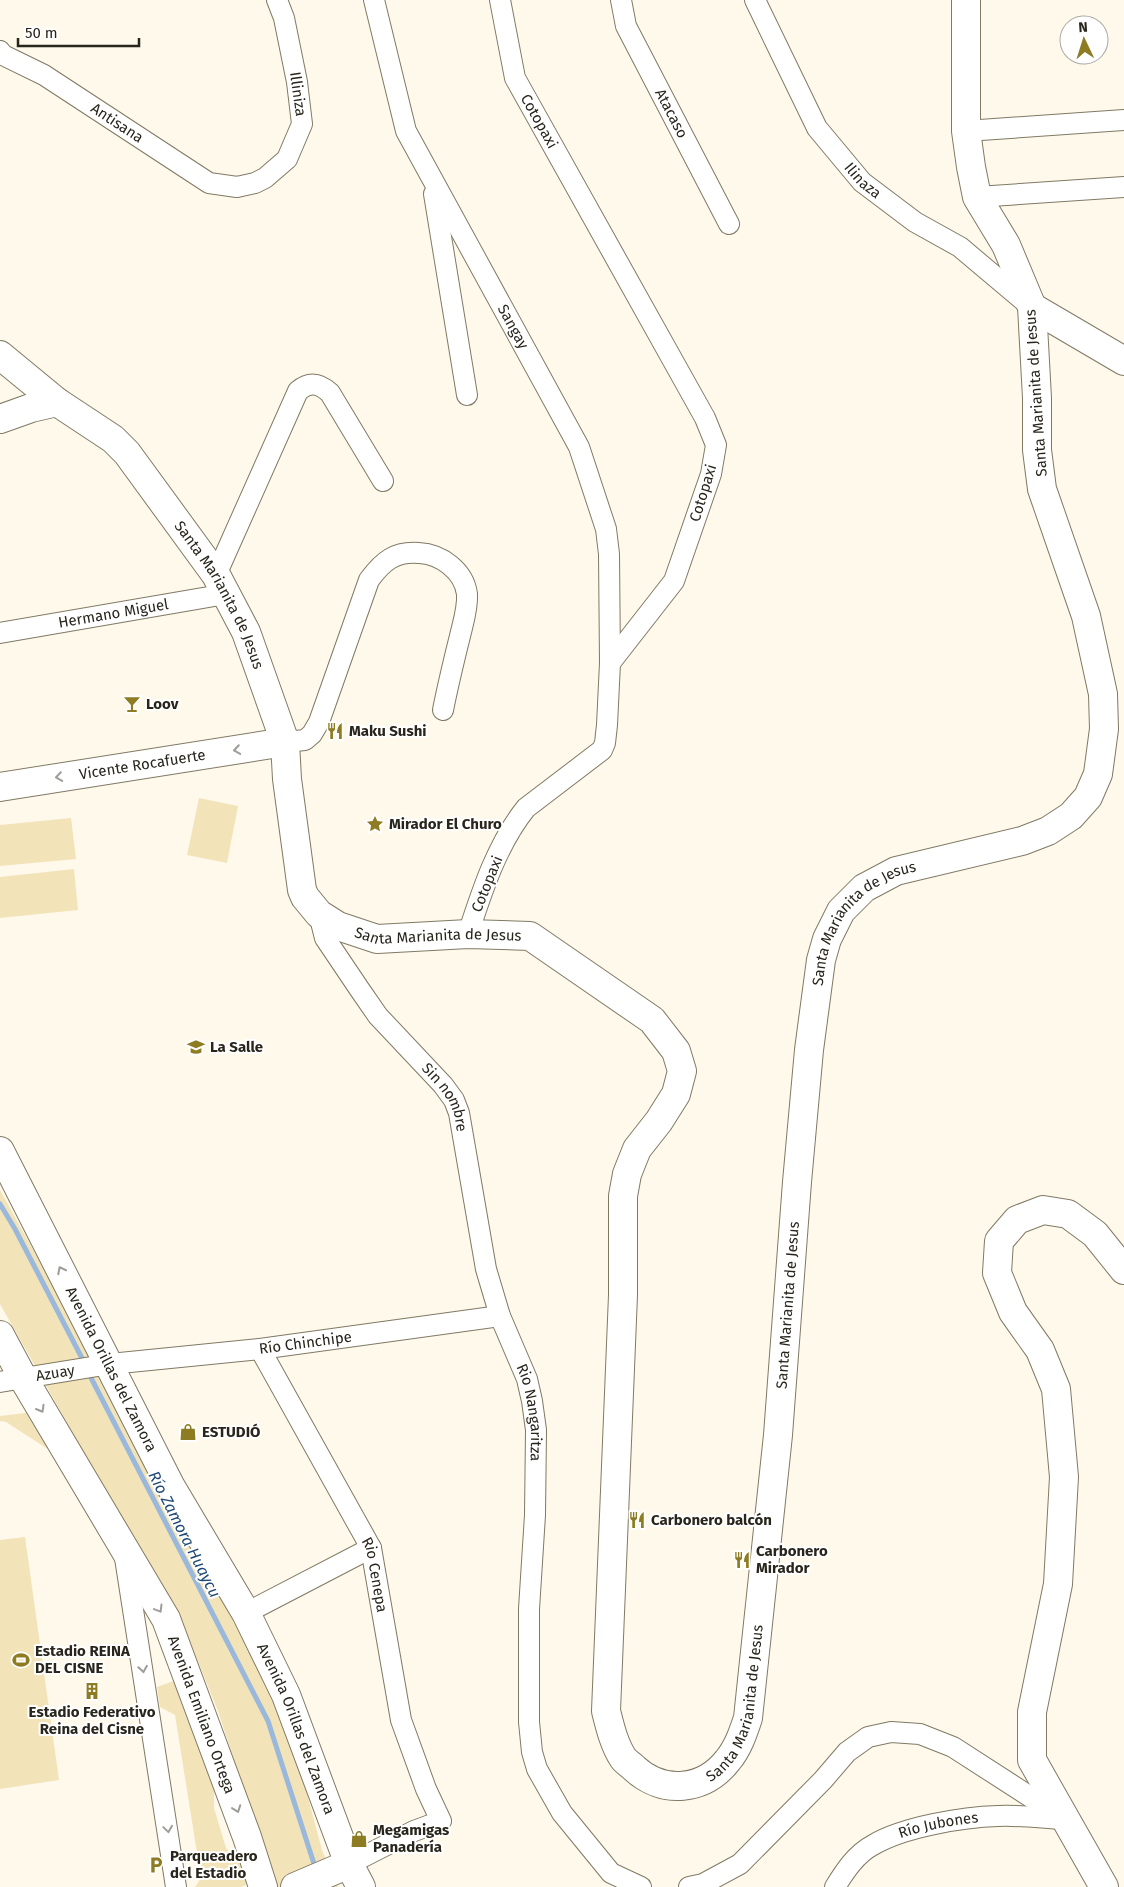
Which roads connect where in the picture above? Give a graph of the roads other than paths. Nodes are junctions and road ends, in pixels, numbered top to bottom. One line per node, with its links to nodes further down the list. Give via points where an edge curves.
1 (277, 0): 11 (street, Illiniza, via 284,18 297,82 302,124 287,159 265,178)
2 (374, 0): 10 (street, Sangay, via 406,131)
3 (500, 0): 24 (street, Cotopaxi, via 516,78 705,418 716,444 711,474 674,581)
4 (621, 0): 14 (street, Atacaso, via 626,26)
5 (755, 0): 15 (street, Ilinaza, via 817,128 862,182 915,222 960,247)
6 (966, 0): 9 (main road, Santa Marianita de Jesus)
7 (1, 57): 11 (street, Antisana, via 44,75 209,182)
8 (1124, 120): 9 (street)
9 (966, 131): 13 (main road, Santa Marianita de Jesus)
10 (432, 179): 18 (street); 24 (street, Sangay, via 579,447 606,529 610,554)
11 (237, 187)
12 (1124, 187): 13 (street)
13 (977, 197): 15 (main road, Santa Marianita de Jesus, via 1006,244)
14 (729, 224)
15 (1032, 307): 17 (main road); 29 (main road, Santa Marianita de Jesus, via 1037,450 1042,490 1086,616 1103,694 1104,729 1098,774 1088,797 1071,816 1048,830 1022,841 896,871 864,888 841,911 828,939 821,960 809,1050 778,1435 748,1718 728,1760 710,1776 690,1786 664,1786 644,1778 624,1758 612,1736 606,1711 623,1295 623,1196 637,1149 676,1094 682,1071 676,1051 652,1020 530,936)
16 (0, 355): 19 (main road, Santa Marianita de Jesus)
17 (1124, 361)
18 (468, 395)
19 (57, 402): 20 (main road); 22 (main road, Santa Marianita de Jesus, via 113,439 127,453)
20 (0, 419)
21 (383, 481): 22 (street, via 330,393 323,386 305,385 298,391)
22 (221, 585): 23 (street, Hermano Miguel); 26 (main road, Santa Marianita de Jesus, via 246,632)
23 (0, 633)
24 (610, 663): 29 (street, Cotopaxi, via 607,725 602,750 526,808 519,817 500,851)
25 (442, 710): 26 (street, via 467,594 461,577 449,564 424,553 407,552 394,555 369,580 312,734 305,740)
26 (285, 742): 27 (main road, Vicente Rocafuerte, one-way to 27); 28 (main road, Santa Marianita de Jesus, via 286,779 302,890)
27 (0, 786)
28 (319, 914): 29 (main road, Santa Marianita de Jesus, via 338,926 377,938); 32 (street, Sin nombre, via 325,938 378,1016 454,1100 464,1133 486,1269)
29 (468, 934)
30 (0, 1151): 35 (main road, Avenida Orillas del Zamora, one-way to 30)
31 (1124, 1270): 40 (main road, via 1095,1234 1068,1214 1043,1210 1017,1220 999,1241 996,1273 1013,1312 1040,1350 1056,1389 1064,1477 1058,1584 1032,1712 1032,1760)
32 (500, 1316): 34 (street, Río Chinchipe); 45 (street, Rio Nangaritza, via 526,1379 536,1430 536,1515 529,1609 532,1752 537,1769 562,1813 580,1836 610,1873)
33 (0, 1335): 36 (main road, Avenida Emiliano Ortega)
34 (260, 1349): 35 (street, Río Chinchipe); 37 (street, Rio Cenepa)
35 (102, 1366): 36 (street, Azuay); 39 (main road, Avenida Orillas del Zamora)
36 (19, 1379): 38 (main road, Avenida Emiliano Ortega, one-way to 38)
37 (370, 1548): 39 (street); 41 (street, Rio Cenepa, via 401,1720 441,1820 414,1831)
38 (124, 1551): 42 (street, Avenida Emiliano Ortega, one-way to 42); 43 (main road, Avenida Emiliano Ortega, one-way to 43, via 166,1619)
39 (246, 1613): 41 (main road, Avenida Orillas del Zamora, via 286,1694)
40 (1065, 1819): 46 (street, via 953,1747 920,1734 891,1732 868,1737 847,1752 740,1864 702,1884); 47 (street, Río Jubones, via 999,1816 900,1833 872,1845 847,1867); 48 (main road)
41 (348, 1874): 44 (main road)
42 (176, 1887)
43 (263, 1887)
44 (295, 1887)
45 (641, 1887)
46 (689, 1887)
47 (835, 1887)
48 (1104, 1887)

